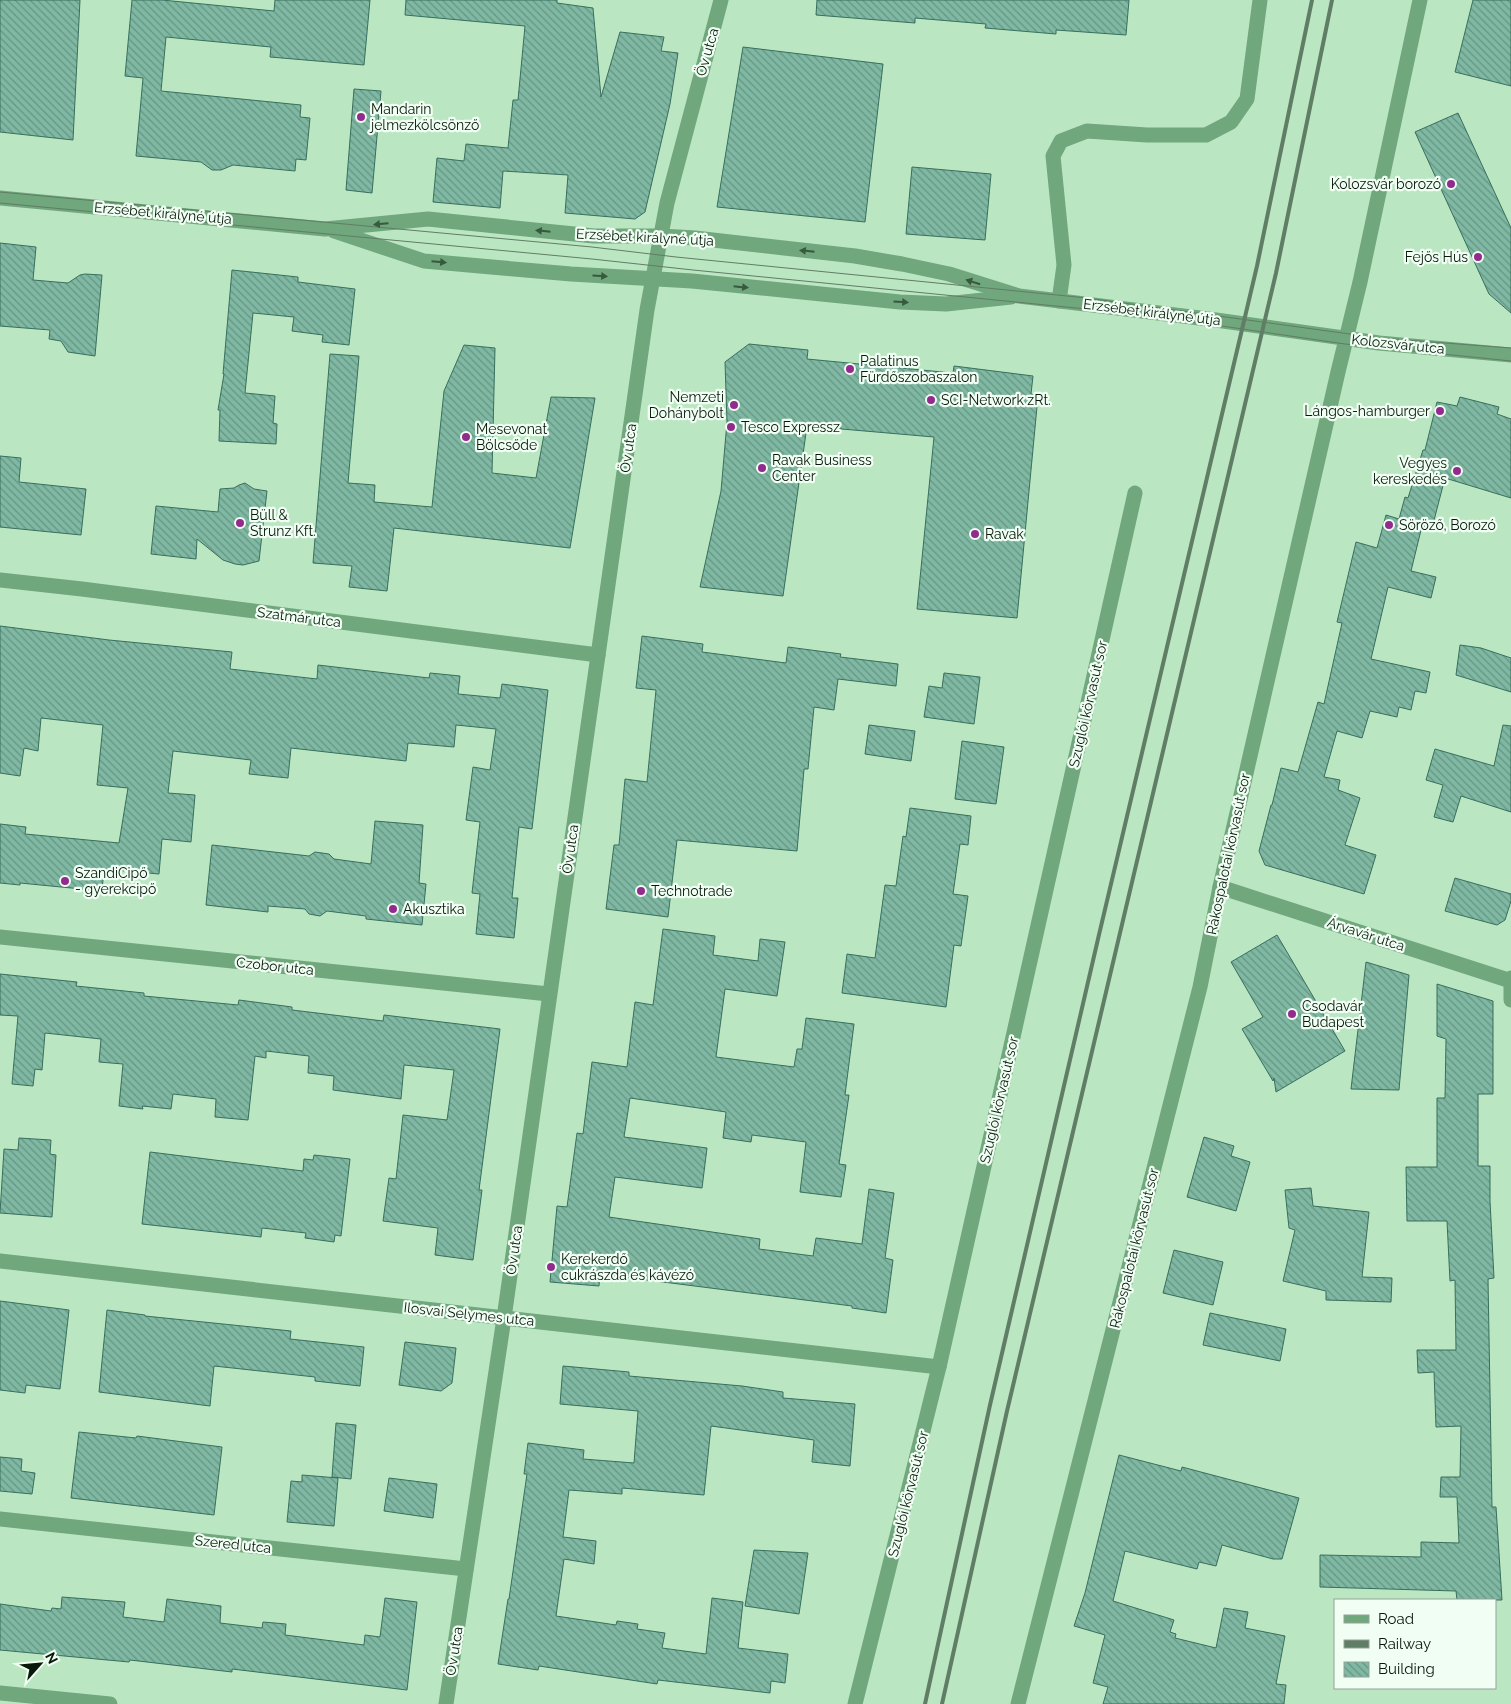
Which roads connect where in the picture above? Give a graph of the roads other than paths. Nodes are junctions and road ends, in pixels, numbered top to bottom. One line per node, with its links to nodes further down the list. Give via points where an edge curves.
1 (721, 0): 6 (street, Öv utca, via 667,202)
2 (1260, 0): 9 (street, via 1247,99 1231,122 1206,135 1087,131 1061,141 1053,156 1064,265)
3 (1420, 0): 11 (street, Rákospalotai körvasút sor)
4 (0, 198): 5 (street, Erzsébet királyné útja)
5 (325, 229): 6 (street, Erzsébet királyné útja, one-way to 5, via 594,236 428,219); 7 (street, Erzsébet királyné útja, one-way to 7, via 424,261)
6 (661, 236): 7 (street, Öv utca); 8 (street, Erzsébet királyné útja, one-way to 6, via 949,274 902,264)
7 (653, 279): 8 (street, Erzsébet királyné útja, one-way to 8, via 900,302 946,304); 15 (street, Öv utca)
8 (1019, 296): 9 (street, Erzsébet királyné útja)
9 (1059, 301): 10 (street, Erzsébet királyné útja)
10 (1285, 330): 11 (street, Kolozsvár utca)
11 (1346, 338): 12 (street, Kolozsvár utca); 16 (street, Rákospalotai körvasút sor)
12 (1511, 355)
13 (1135, 493): 23 (street, Szuglói körvasút sor)
14 (0, 580): 15 (street, Szatmár utca)
15 (598, 655): 19 (street, Öv utca)
16 (1220, 887): 18 (street, Árvavár utca); 30 (street, Rákospalotai körvasút sor, via 1198,995)
17 (0, 936): 19 (street, Czobor utca)
18 (1511, 980): 20 (street)
19 (549, 994): 22 (street, Öv utca)
20 (1511, 1000)
21 (0, 1261): 22 (street, Ilosvai Selymes utca)
22 (504, 1318): 23 (street, Ilosvai Selymes utca); 25 (street, Öv utca)
23 (939, 1368): 29 (street, Szuglói körvasút sor)
24 (0, 1519): 25 (street, Szered utca)
25 (466, 1568): 28 (street, Öv utca)
26 (0, 1693): 27 (street)
27 (110, 1704)
28 (449, 1704)
29 (855, 1704)
30 (1018, 1704)

